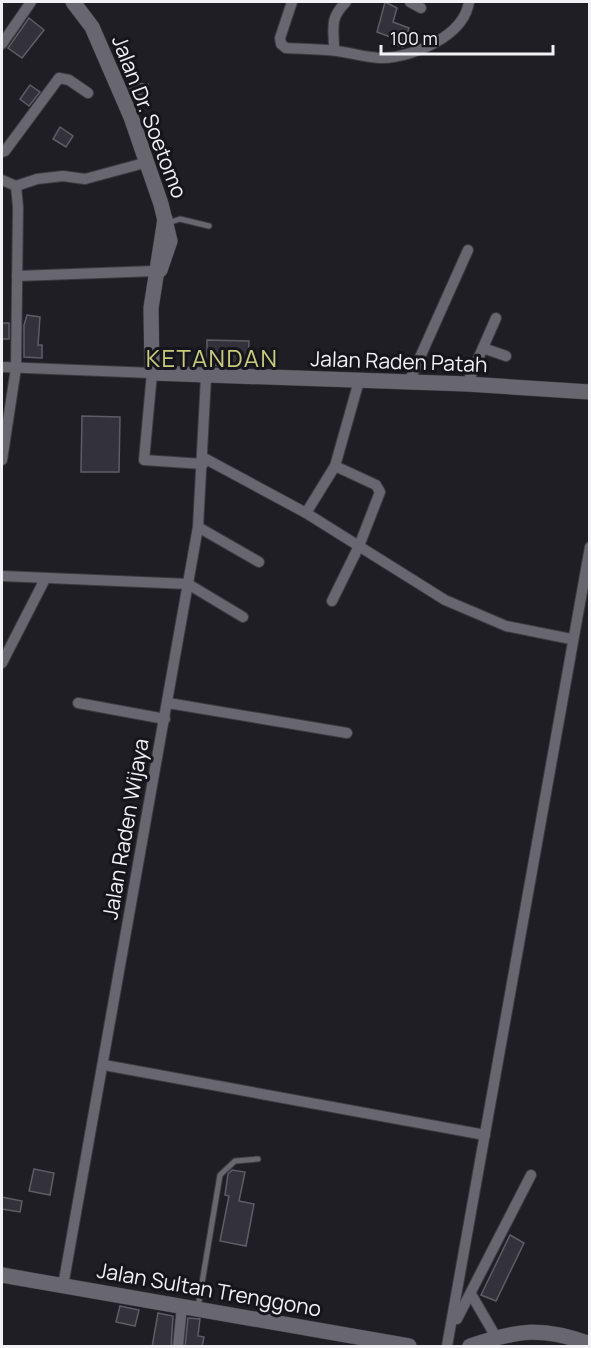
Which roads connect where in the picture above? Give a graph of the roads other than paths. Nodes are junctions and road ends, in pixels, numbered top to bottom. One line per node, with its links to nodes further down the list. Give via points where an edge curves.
1 (31, 2): 8 (street)
2 (73, 2): 12 (street, Jalan Dr. Soetomo, via 92,27)
3 (292, 2): 9 (street, via 282,26 281,44 286,48)
4 (346, 2): 9 (street, via 333,20)
5 (410, 2): 7 (street)
6 (469, 2): 9 (street, via 460,24 407,55 382,58)
7 (422, 9)
8 (2, 44)
9 (334, 50)
10 (88, 93): 11 (street, via 59,78)
11 (2, 152)
12 (148, 162): 14 (street, via 85,178 44,178); 15 (street, Jalan Dr. Soetomo)
13 (2, 180): 14 (street)
14 (16, 186): 19 (street)
15 (166, 222): 16 (lane, via 180,219); 18 (street, Jalan Dr. Soetomo)
16 (209, 226)
17 (468, 250): 28 (street)
18 (155, 273): 19 (street); 25 (street, Jalan Dr. Soetomo, via 150,325)
19 (17, 276): 24 (street)
20 (496, 318): 21 (street)
21 (483, 348): 22 (street); 29 (street)
22 (506, 356)
23 (2, 367): 24 (street)
24 (16, 368): 25 (street); 31 (street)
25 (152, 373): 26 (street, Jalan Raden Patah); 32 (street, via 144,460)
26 (206, 377): 27 (street, Jalan Raden Patah); 32 (street, Jalan Raden Wijaya)
27 (359, 381): 28 (street, Jalan Raden Patah); 33 (street)
28 (408, 384): 29 (street, Jalan Raden Patah)
29 (467, 384): 30 (street, Jalan Raden Patah)
30 (590, 392)
31 (2, 460)
32 (203, 461): 34 (street); 35 (street, Jalan Raden Wijaya)
33 (335, 466): 34 (street); 36 (street, via 376,485 380,492)
34 (306, 513): 36 (street)
35 (198, 527): 38 (street); 41 (street, Jalan Raden Wijaya)
36 (359, 546): 42 (street); 44 (street, via 472,612 507,626)
37 (590, 547): 44 (street)
38 (259, 562)
39 (2, 576): 40 (street)
40 (45, 579): 41 (street); 45 (street)
41 (188, 584): 43 (street); 47 (street, Jalan Raden Wijaya)
42 (332, 601)
43 (243, 617)
44 (571, 639): 51 (street)
45 (2, 663)
46 (78, 703): 48 (street)
47 (168, 703): 48 (street, Jalan Raden Wijaya); 49 (street)
48 (165, 719): 50 (street, Jalan Raden Wijaya)
49 (347, 733)
50 (104, 1065): 51 (street); 55 (street, Jalan Raden Wijaya)
51 (485, 1135): 58 (street)
52 (258, 1159): 57 (lane, via 235,1161 220,1175)
53 (531, 1175): 56 (street)
54 (2, 1275): 55 (street, Jalan Sultan Trenggono)
55 (63, 1286): 57 (street, Jalan Sultan Trenggono)
56 (471, 1294): 58 (street); 59 (street)
57 (190, 1307): 61 (street); 62 (street, Jalan Sultan Trenggono)
58 (452, 1328): 63 (street)
59 (496, 1337): 60 (street, via 540,1331); 64 (street)
60 (590, 1344)
61 (178, 1347)
62 (409, 1347)
63 (447, 1347)
64 (470, 1347)

